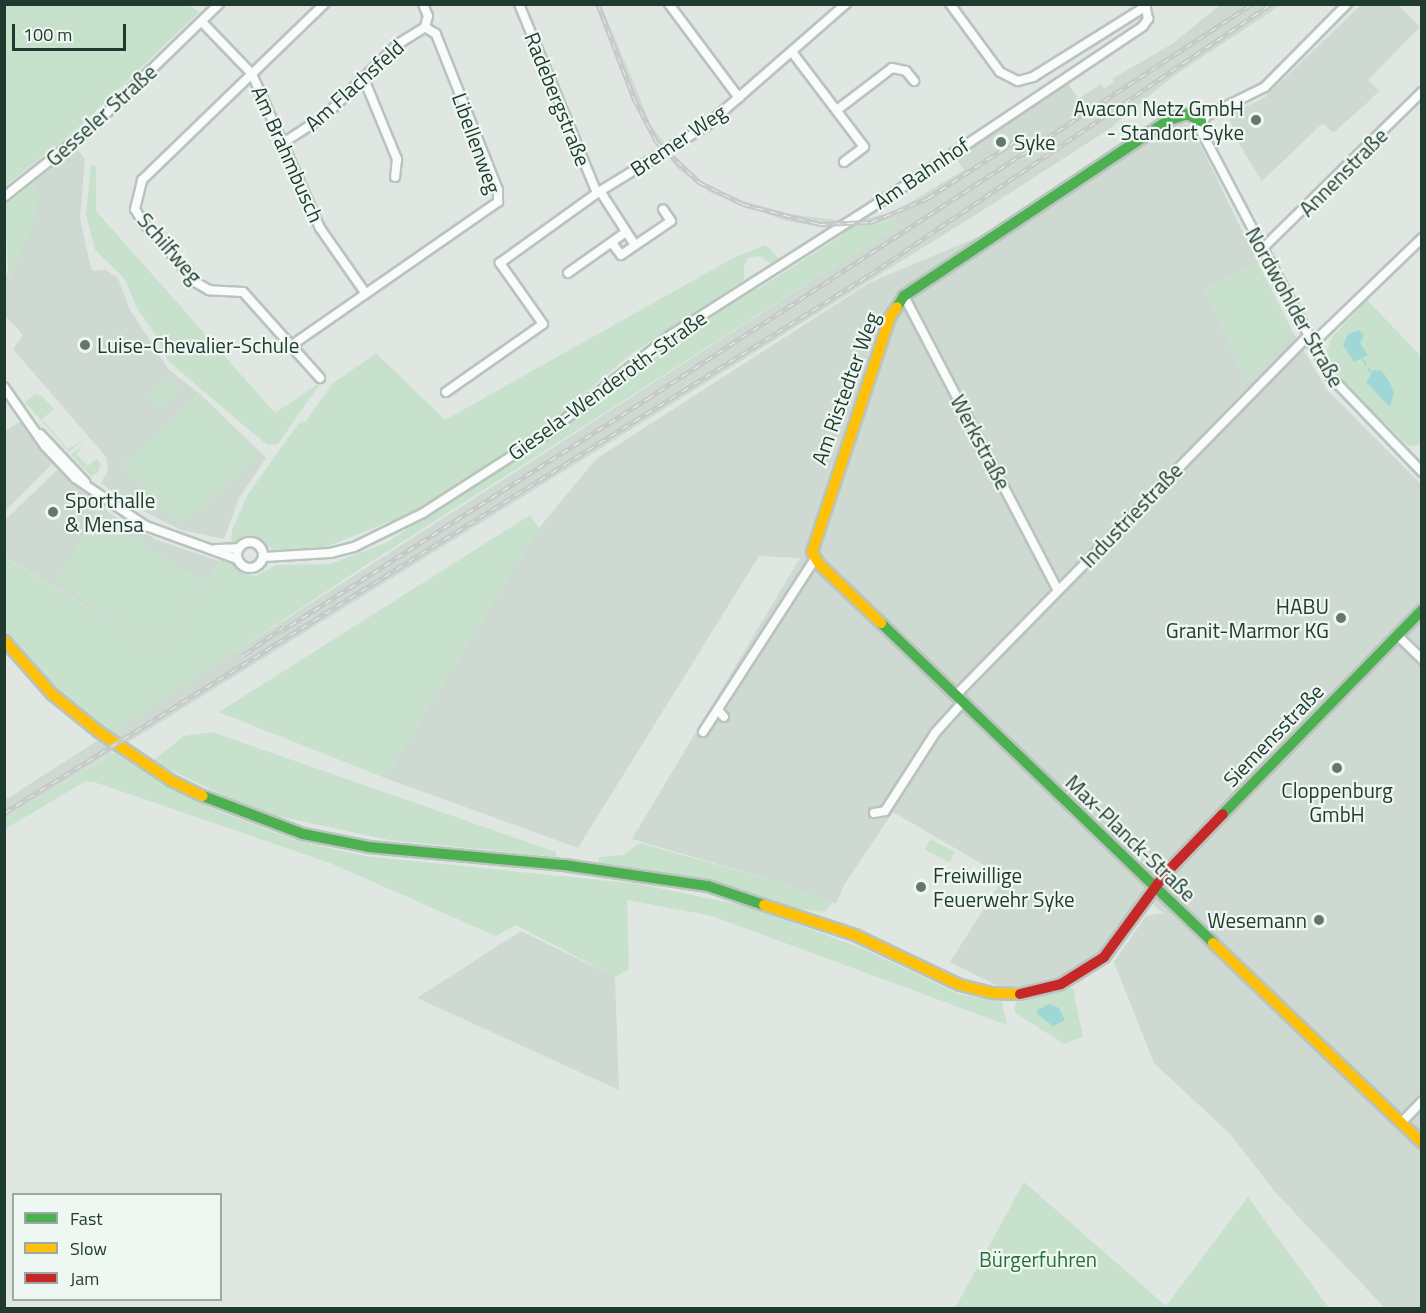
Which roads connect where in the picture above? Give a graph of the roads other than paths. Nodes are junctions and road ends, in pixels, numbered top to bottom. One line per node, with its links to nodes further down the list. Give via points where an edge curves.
1 (219, 4): 10 (street, Gesseler Straße)
2 (324, 4): 13 (street)
3 (423, 4): 11 (street, via 428,16)
4 (519, 4): 23 (street, Radebergstraße)
5 (669, 4): 17 (street)
6 (846, 4): 12 (street, Bremer Weg)
7 (950, 4): 9 (street, via 1000,72 1018,81 1033,77)
8 (1347, 4): 19 (street, via 1265,87)
9 (1145, 5): 26 (street, Am Bahnhof, via 1148,19)
10 (202, 22): 13 (street, Am Brahmbusch); 24 (street, Gesseler Straße, via 92,127)
11 (425, 27): 14 (street, Am Flachsfeld, via 398,44); 33 (street, Libellenweg, via 436,34 498,190 498,202)
12 (792, 52): 17 (street, Bremer Weg); 18 (street)
13 (252, 74): 20 (street, Am Brahmbusch); 36 (street, Schilfweg, via 141,180 135,209 197,284 209,290 243,292)
14 (364, 79): 20 (street, Am Flachsfeld, via 326,115); 22 (street, via 397,159)
15 (914, 81): 18 (street, via 906,71 892,68)
16 (1422, 92): 31 (street, Annenstraße)
17 (739, 98): 23 (street, Bremer Weg, via 706,126)
18 (837, 110): 21 (street, via 864,147)
19 (1201, 121): 31 (street, Nordwohlder Straße, via 1200,129); 34 (main road, Am Ristedter Weg, via 1187,114 1169,120)
20 (283, 143): 33 (street, Am Brahmbusch, via 320,228)
21 (844, 162)
22 (395, 177)
23 (598, 192): 27 (street, Radebergstraße); 39 (street, Bremer Weg, via 500,263 543,324)
24 (4, 197)
25 (663, 209): 30 (street, via 671,221)
26 (842, 225): 43 (street, Giesela-Wenderoth-Straße, via 671,335 549,432 396,529 330,553)
27 (626, 232): 29 (street); 30 (street, Radebergstraße)
28 (1422, 238): 35 (street, Industriestraße)
29 (612, 243): 30 (street, via 621,255); 32 (street)
30 (635, 244)
31 (1262, 249): 35 (street, Nordwohlder Straße)
32 (568, 273)
33 (366, 294): 36 (street)
34 (904, 296): 45 (main road, Am Ristedter Weg, via 890,317 838,465 812,545); 46 (street, Werkstraße)
35 (1310, 340): 40 (street, Nordwohlder Straße, via 1346,396); 46 (street, Industriestraße)
36 (292, 345): 37 (street, Schilfweg)
37 (320, 378)
38 (4, 387): 42 (street, via 37,431 87,485 146,526)
39 (446, 392)
40 (1420, 466)
41 (239, 548): 42 (street); 43 (street, via 244,543 257,544); 44 (street)
42 (213, 550): 44 (street)
43 (264, 557): 44 (street, via 255,568 247,568)
44 (237, 559)
45 (815, 559): 51 (main road, Max-Planck-Straße); 52 (street, Am Ristedter Weg)
46 (1057, 589): 51 (street, Industriestraße)
47 (1422, 610): 48 (main road, Siemensstraße)
48 (1397, 635): 50 (street); 56 (main road, Siemensstraße)
49 (4, 640): 56 (main road, Siemensstraße, via 52,694 99,732 172,781 233,810 303,834 369,847 564,865 708,886 855,935 977,990 1025,994 1076,977 1116,943)
50 (1422, 659)
51 (959, 698): 55 (street, Industriestraße, via 885,811); 56 (main road, Max-Planck-Straße)
52 (718, 710): 53 (street); 54 (street, Am Ristedter Weg)
53 (724, 717)
54 (703, 732)
55 (874, 813)
56 (1154, 888): 58 (main road, Max-Planck-Straße)
57 (1422, 1101): 58 (street)
58 (1401, 1123): 59 (main road, Max-Planck-Straße)
59 (1422, 1143)

